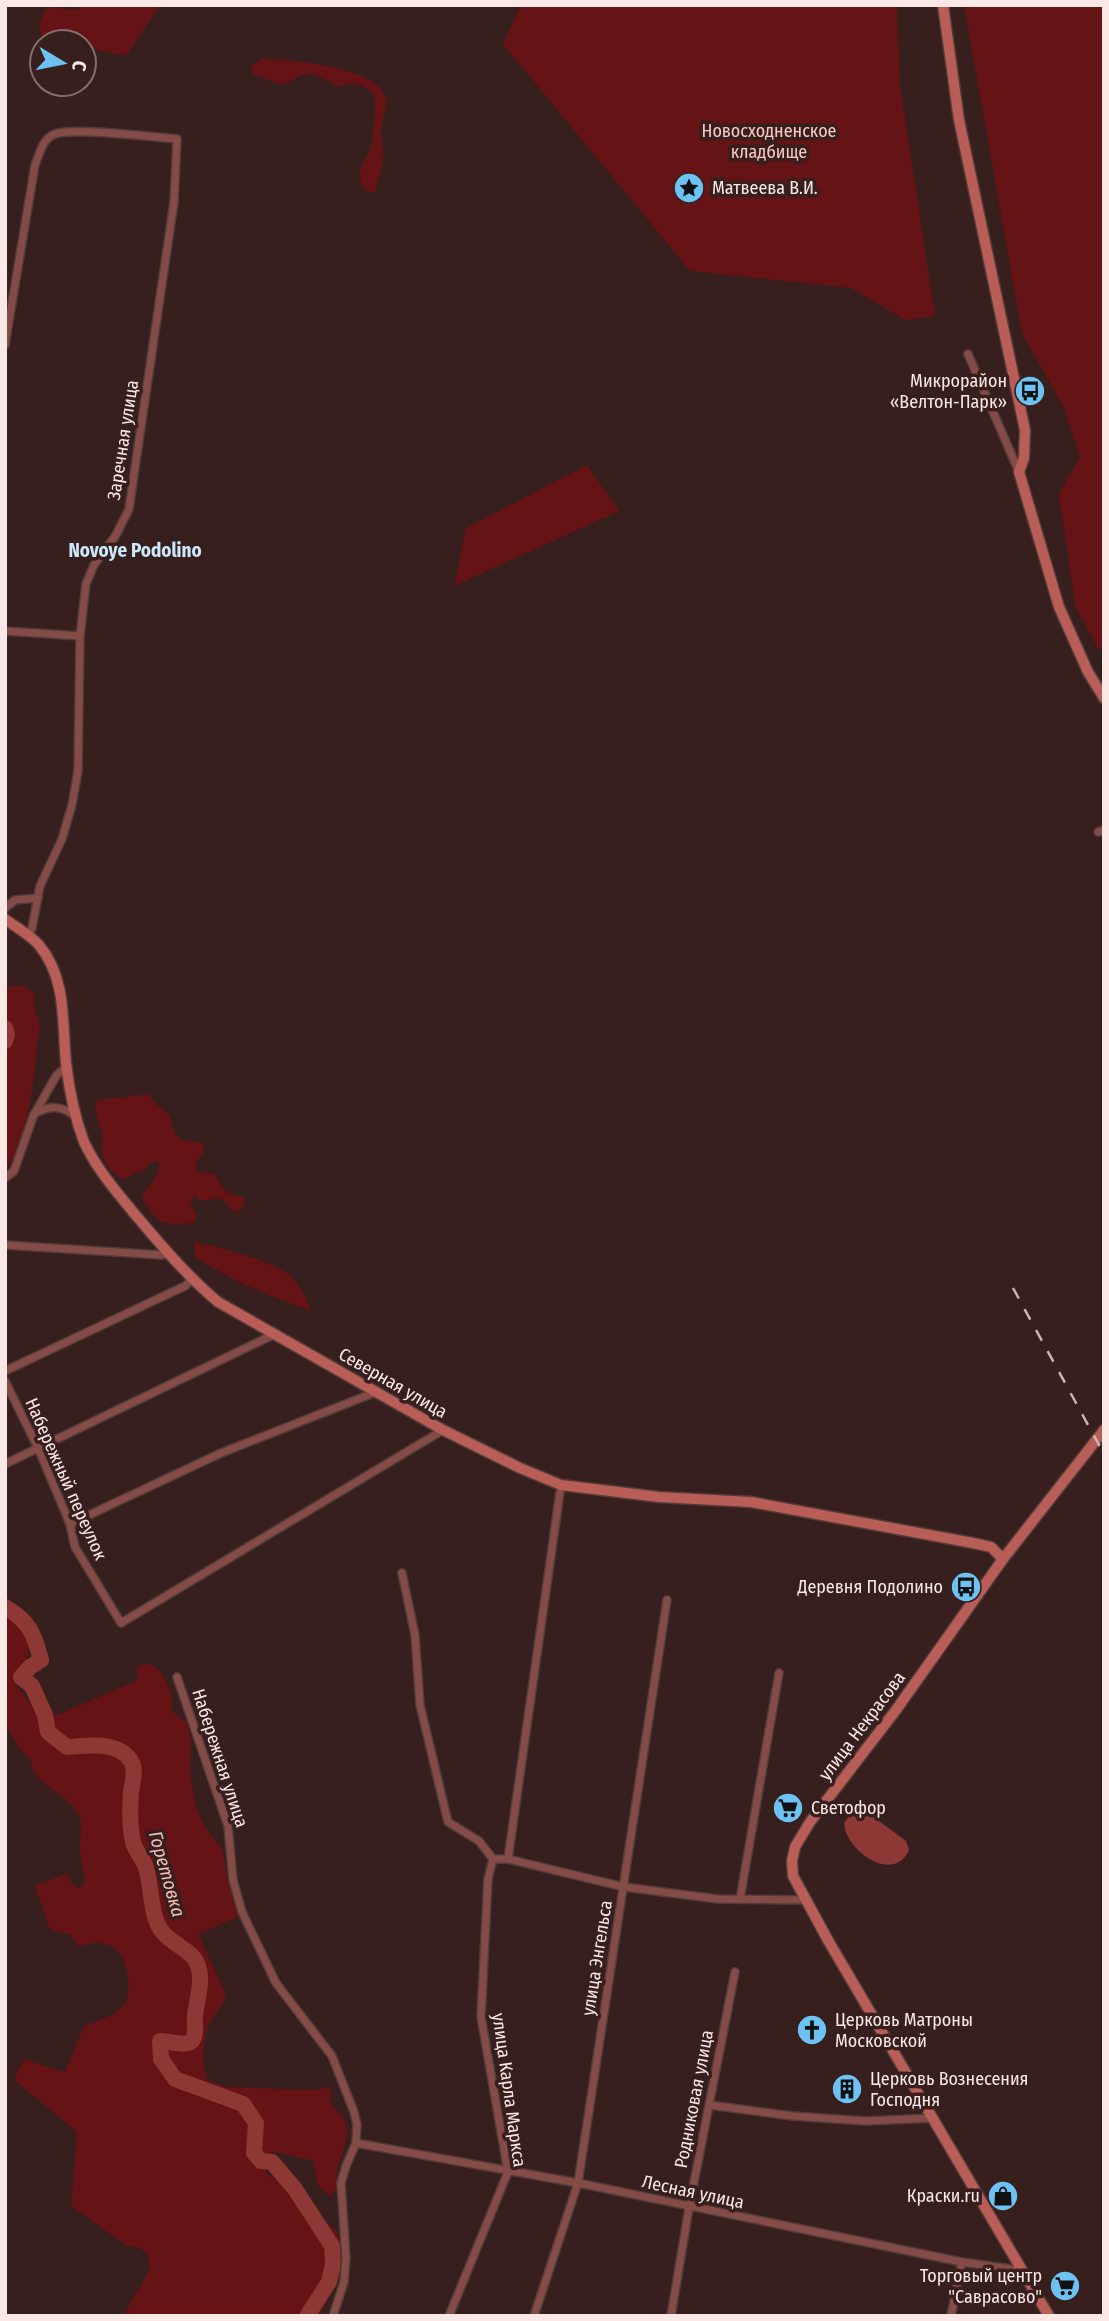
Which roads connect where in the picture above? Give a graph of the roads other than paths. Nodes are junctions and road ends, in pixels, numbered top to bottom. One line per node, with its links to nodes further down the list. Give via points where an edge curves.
1 (943, 5): 4 (street, via 959,120 1026,430)
2 (5, 345): 6 (street, Заречная улица, via 43,142 56,133 84,132 177,139 174,202 129,509 86,584)
3 (968, 354): 4 (street)
4 (1019, 472): 7 (street, via 1059,607)
5 (5, 631): 6 (street)
6 (80, 636): 8 (street, Заречная улица, via 78,771 62,839)
7 (1104, 698)
8 (38, 898): 9 (street, via 15,900); 11 (street, Заречная улица)
9 (5, 908)
10 (5, 919): 11 (street, Северная улица)
11 (28, 936): 12 (street, Северная улица, via 57,976)
12 (66, 1066): 13 (street); 14 (street, Северная улица)
13 (34, 1114): 14 (street, via 48,1107 60,1108); 15 (street, via 14,1171)
14 (77, 1118): 17 (street, Северная улица, via 95,1162)
15 (5, 1178)
16 (5, 1245): 17 (street)
17 (167, 1253): 18 (street, Северная улица)
18 (192, 1280): 19 (street, Северная улица, via 218,1302); 20 (street)
19 (275, 1334): 22 (street, Северная улица); 25 (street)
20 (5, 1371)
21 (5, 1381): 25 (street, Набережный переулок)
22 (376, 1392): 23 (street, Северная улица); 28 (street, via 221,1453)
23 (443, 1430): 27 (street, Северная улица); 28 (street, Набережный переулок, via 121,1623 75,1547)
24 (1104, 1430): 29 (street, улица Некрасова)
25 (38, 1448): 26 (street); 28 (street, Набережный переулок)
26 (5, 1464)
27 (561, 1485): 29 (street, Северная улица, via 751,1502 991,1547); 35 (street)
28 (70, 1524)
29 (1003, 1559): 38 (street, улица Некрасова, via 795,1847 793,1876)
30 (402, 1573): 34 (street, via 415,1635 420,1705 448,1822 479,1841)
31 (667, 1600): 36 (street, улица Энгельса)
32 (779, 1674): 37 (street)
33 (177, 1677): 42 (street, Набережная улица, via 228,1826 233,1880 243,1912 276,1983 332,2056 354,2112)
34 (493, 1859): 35 (street); 43 (street, улица Карла Маркса, via 481,2017)
35 (508, 1859): 36 (street)
36 (624, 1887): 37 (street); 44 (street, улица Энгельса)
37 (740, 1899): 38 (street)
38 (807, 1900): 41 (street, улица Некрасова)
39 (735, 1972): 40 (street, Родниковая улица)
40 (710, 2105): 41 (street, via 866,2121); 45 (street, Родниковая улица)
41 (934, 2118): 47 (street, улица Некрасова)
42 (356, 2143): 43 (street, Лесная улица); 48 (street, Набережная улица, via 341,2183 346,2258)
43 (508, 2172): 44 (street, Лесная улица); 49 (street, улица Карла Маркса)
44 (578, 2183): 45 (street, Лесная улица); 50 (street, улица Энгельса)
45 (689, 2208): 46 (street, Лесная улица); 51 (street, Родниковая улица)
46 (962, 2262): 47 (street, Лесная улица); 52 (street)
47 (1024, 2271): 53 (street, улица Некрасова)
48 (333, 2316)
49 (449, 2316)
50 (534, 2316)
51 (671, 2316)
52 (951, 2316)
53 (1049, 2316)

